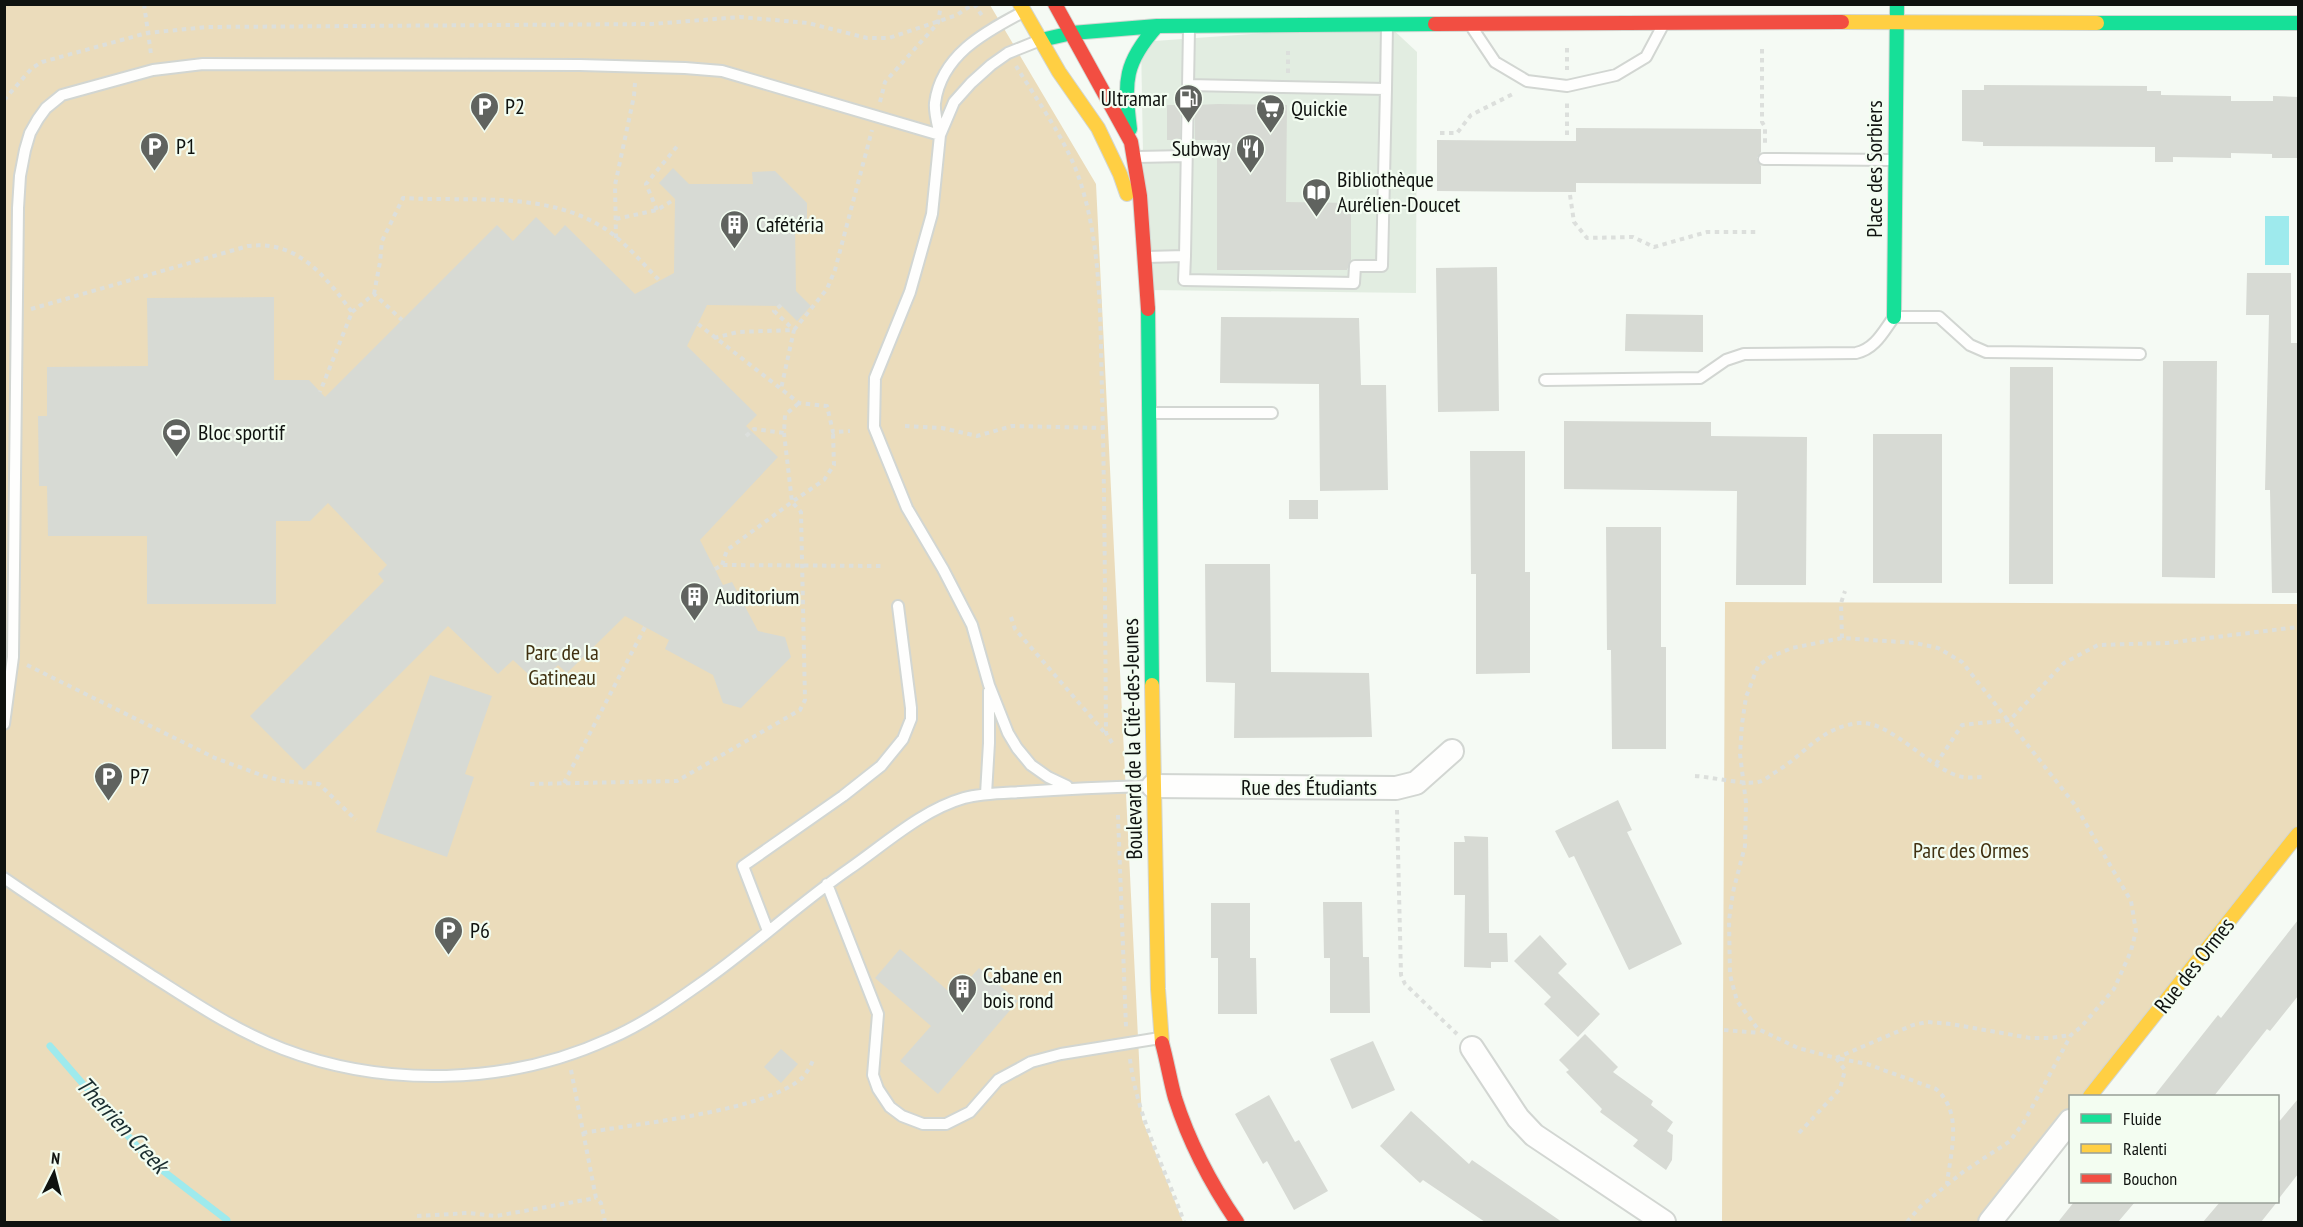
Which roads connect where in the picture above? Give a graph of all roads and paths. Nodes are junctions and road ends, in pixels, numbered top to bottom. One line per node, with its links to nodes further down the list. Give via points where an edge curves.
1 (144, 4): 17 (path)
2 (941, 4): 9 (path)
3 (973, 4): 9 (path); 16 (path)
4 (1039, 4): 7 (street)
5 (1055, 4): 18 (street, Boulevard de la Cité-des-Jeunes)
6 (1897, 4): 8 (street, Place des Sorbiers)
7 (1022, 8): 16 (lane); 19 (street, Boulevard de la Cité-des-Jeunes)
8 (1896, 22): 10 (street); 11 (street); 38 (street, Place des Sorbiers)
9 (938, 23): 17 (path, via 890,38 808,23 740,17 652,24 207,27); 30 (path, via 885,82)
10 (1665, 23): 13 (street); 25 (lane, via 1646,57 1616,75 1567,86)
11 (2298, 23)
12 (1387, 24): 13 (street); 14 (street); 28 (lane)
13 (1469, 24): 25 (lane, via 1495,62 1527,81)
14 (1189, 25): 15 (street); 26 (lane)
15 (1157, 26): 18 (street); 33 (street, via 1137,50 1127,71)
16 (991, 28): 32 (lane, via 956,55 942,80 934,105)
17 (147, 33): 24 (path); 29 (path, via 42,62)
18 (1072, 33): 19 (street); 33 (street, Boulevard de la Cité-des-Jeunes)
19 (1041, 40): 22 (lane); 44 (street, Boulevard de la Cité-des-Jeunes, via 1098,128 1120,174)
20 (1762, 40): 37 (path)
21 (1288, 48): 27 (path)
22 (1008, 53): 32 (lane, via 971,82 954,102); 66 (path, via 1069,156 1090,212 1099,297)
23 (635, 66): 24 (lane, via 203,64); 30 (lane, via 722,72); 42 (path, via 634,96 615,184)
24 (153, 70): 52 (lane, via 62,95 46,108 30,133 20,176)
25 (1538, 82): 31 (path, via 1472,115 1456,133)
26 (1188, 85): 27 (lane); 35 (lane)
27 (1288, 87): 28 (lane)
28 (1386, 89): 46 (lane, via 1382,266 1355,266 1354,283 1184,280)
29 (4, 100)
30 (876, 116): 32 (lane); 56 (path, via 835,270 827,288)
31 (1440, 133)
32 (940, 135): 83 (lane, via 932,214 910,292 875,378 874,427 907,508 972,625)
33 (1131, 142): 36 (street, Boulevard de la Cité-des-Jeunes)
34 (679, 144): 41 (path, via 646,184)
35 (1187, 156): 36 (lane); 46 (lane)
36 (1133, 157): 44 (street, Boulevard de la Cité-des-Jeunes, via 1140,196)
37 (1764, 159): 38 (lane)
38 (1895, 160): 53 (street, Place des Sorbiers)
39 (1570, 195): 43 (path, via 1574,222 1587,238 1633,237 1654,248 1707,232)
40 (675, 199): 41 (path)
41 (657, 210): 42 (path)
42 (616, 219): 45 (path)
43 (1757, 232)
44 (1141, 238): 47 (street, Boulevard de la Cité-des-Jeunes)
45 (616, 239): 48 (path); 49 (path, via 600,225 574,212 538,204 403,198 382,241)
46 (1185, 256): 47 (lane)
47 (1144, 257): 63 (street, Boulevard de la Cité-des-Jeunes)
48 (660, 281)
49 (374, 294): 51 (path); 54 (path)
50 (781, 305): 56 (path, via 774,311)
51 (352, 312): 52 (path, via 328,280 302,257 284,248 259,244); 61 (path)
52 (16, 314): 82 (lane)
53 (1894, 317): 58 (lane, via 1939,317 1970,345 1986,352); 59 (lane, via 1876,342 1857,353 1744,354 1726,360 1700,378)
54 (402, 320)
55 (698, 324): 57 (path)
56 (794, 330): 57 (path, via 738,332); 60 (path)
57 (714, 338): 60 (path)
58 (2140, 354)
59 (1545, 380)
60 (781, 389): 62 (path)
61 (320, 392)
62 (799, 403): 68 (path, via 827,406); 69 (path, via 784,415)
63 (1150, 413): 64 (lane); 95 (street, Boulevard de la Cité-des-Jeunes)
64 (1272, 413)
65 (905, 426): 66 (path, via 977,435 1012,426)
66 (1103, 428): 86 (path)
67 (850, 431): 68 (path)
68 (833, 432): 71 (path, via 834,465 824,480)
69 (784, 433): 70 (path, via 754,429); 71 (path)
70 (746, 436)
71 (792, 502): 72 (path, via 727,550); 73 (path, via 801,512)
72 (722, 565): 73 (path); 75 (path)
73 (803, 566): 74 (path); 93 (path, via 805,700 800,710 677,781)
74 (882, 566)
75 (715, 569)
76 (1845, 591): 81 (path, via 1841,603)
77 (898, 606): 103 (lane, via 911,708 903,739 881,766 743,866)
78 (1011, 617): 86 (path, via 1015,629)
79 (645, 627): 93 (path)
80 (2298, 627): 84 (path, via 2167,643 2098,645 2064,663)
81 (1842, 638): 84 (path, via 1915,643 1950,653); 92 (path, via 1792,648 1758,666 1746,697 1742,724 1740,754)
82 (13, 657): 85 (lane); 99 (path, via 215,758 264,776 319,784)
83 (989, 685): 96 (lane, via 1008,733 1024,757 1048,777); 98 (lane)
84 (2010, 720): 89 (path, via 1962,725); 106 (path, via 2075,805 2126,891 2136,923 2131,951 2114,989)
85 (4, 724)
86 (1106, 733): 87 (path)
87 (1114, 746)
88 (1452, 751): 97 (street, Rue des Étudiants, via 1416,783)
89 (1936, 764): 91 (path, via 1962,777); 92 (path, via 1888,731 1862,723 1836,728 1760,782)
90 (1695, 776): 92 (path)
91 (1982, 777)
92 (1744, 782): 105 (path, via 1745,846 1729,920 1730,975 1737,1001 1751,1023)
93 (564, 783): 94 (path)
94 (530, 784)
95 (1153, 786): 96 (lane); 97 (street, Rue des Étudiants); 107 (street, Boulevard de la Cité-des-Jeunes)
96 (1073, 788): 98 (lane)
97 (1396, 788): 108 (path, via 1401,975 1405,984)
98 (986, 794): 102 (lane, via 964,798 929,814)
99 (356, 820)
100 (2298, 834): 112 (street, Rue des Ormes)
101 (4, 878): 109 (lane, via 234,1028 319,1061 388,1073 448,1076 507,1070)
102 (827, 884): 103 (lane); 107 (lane, via 878,1014 873,1074 890,1107 902,1116 923,1124 946,1124 970,1112 998,1080 1031,1062)
103 (768, 931): 109 (lane, via 710,977 645,1020)
104 (1724, 1030): 105 (path)
105 (1764, 1033): 111 (path, via 1798,1048)
106 (2071, 1035): 111 (path, via 2030,1038 1928,1022); 116 (path, via 2010,1142)
107 (1161, 1038): 120 (street, Boulevard de la Cité-des-Jeunes, via 1184,1122 1213,1186)
108 (1472, 1048): 121 (street, via 1518,1118 1534,1135)
109 (568, 1055): 114 (path)
110 (814, 1057): 114 (path, via 804,1076 794,1083 745,1104)
111 (1836, 1058): 115 (path, via 1845,1070 1840,1089); 116 (path, via 1883,1069 1942,1094 1952,1116 1954,1144)
112 (2091, 1095)
113 (2069, 1122): 123 (street)
114 (583, 1133): 117 (path)
115 (1799, 1133)
116 (1947, 1185): 122 (path)
117 (596, 1198): 118 (path, via 496,1216); 119 (path)
118 (417, 1216)
119 (605, 1222)
120 (1237, 1222)
121 (1664, 1222)
122 (1906, 1222)
123 (1990, 1222)

